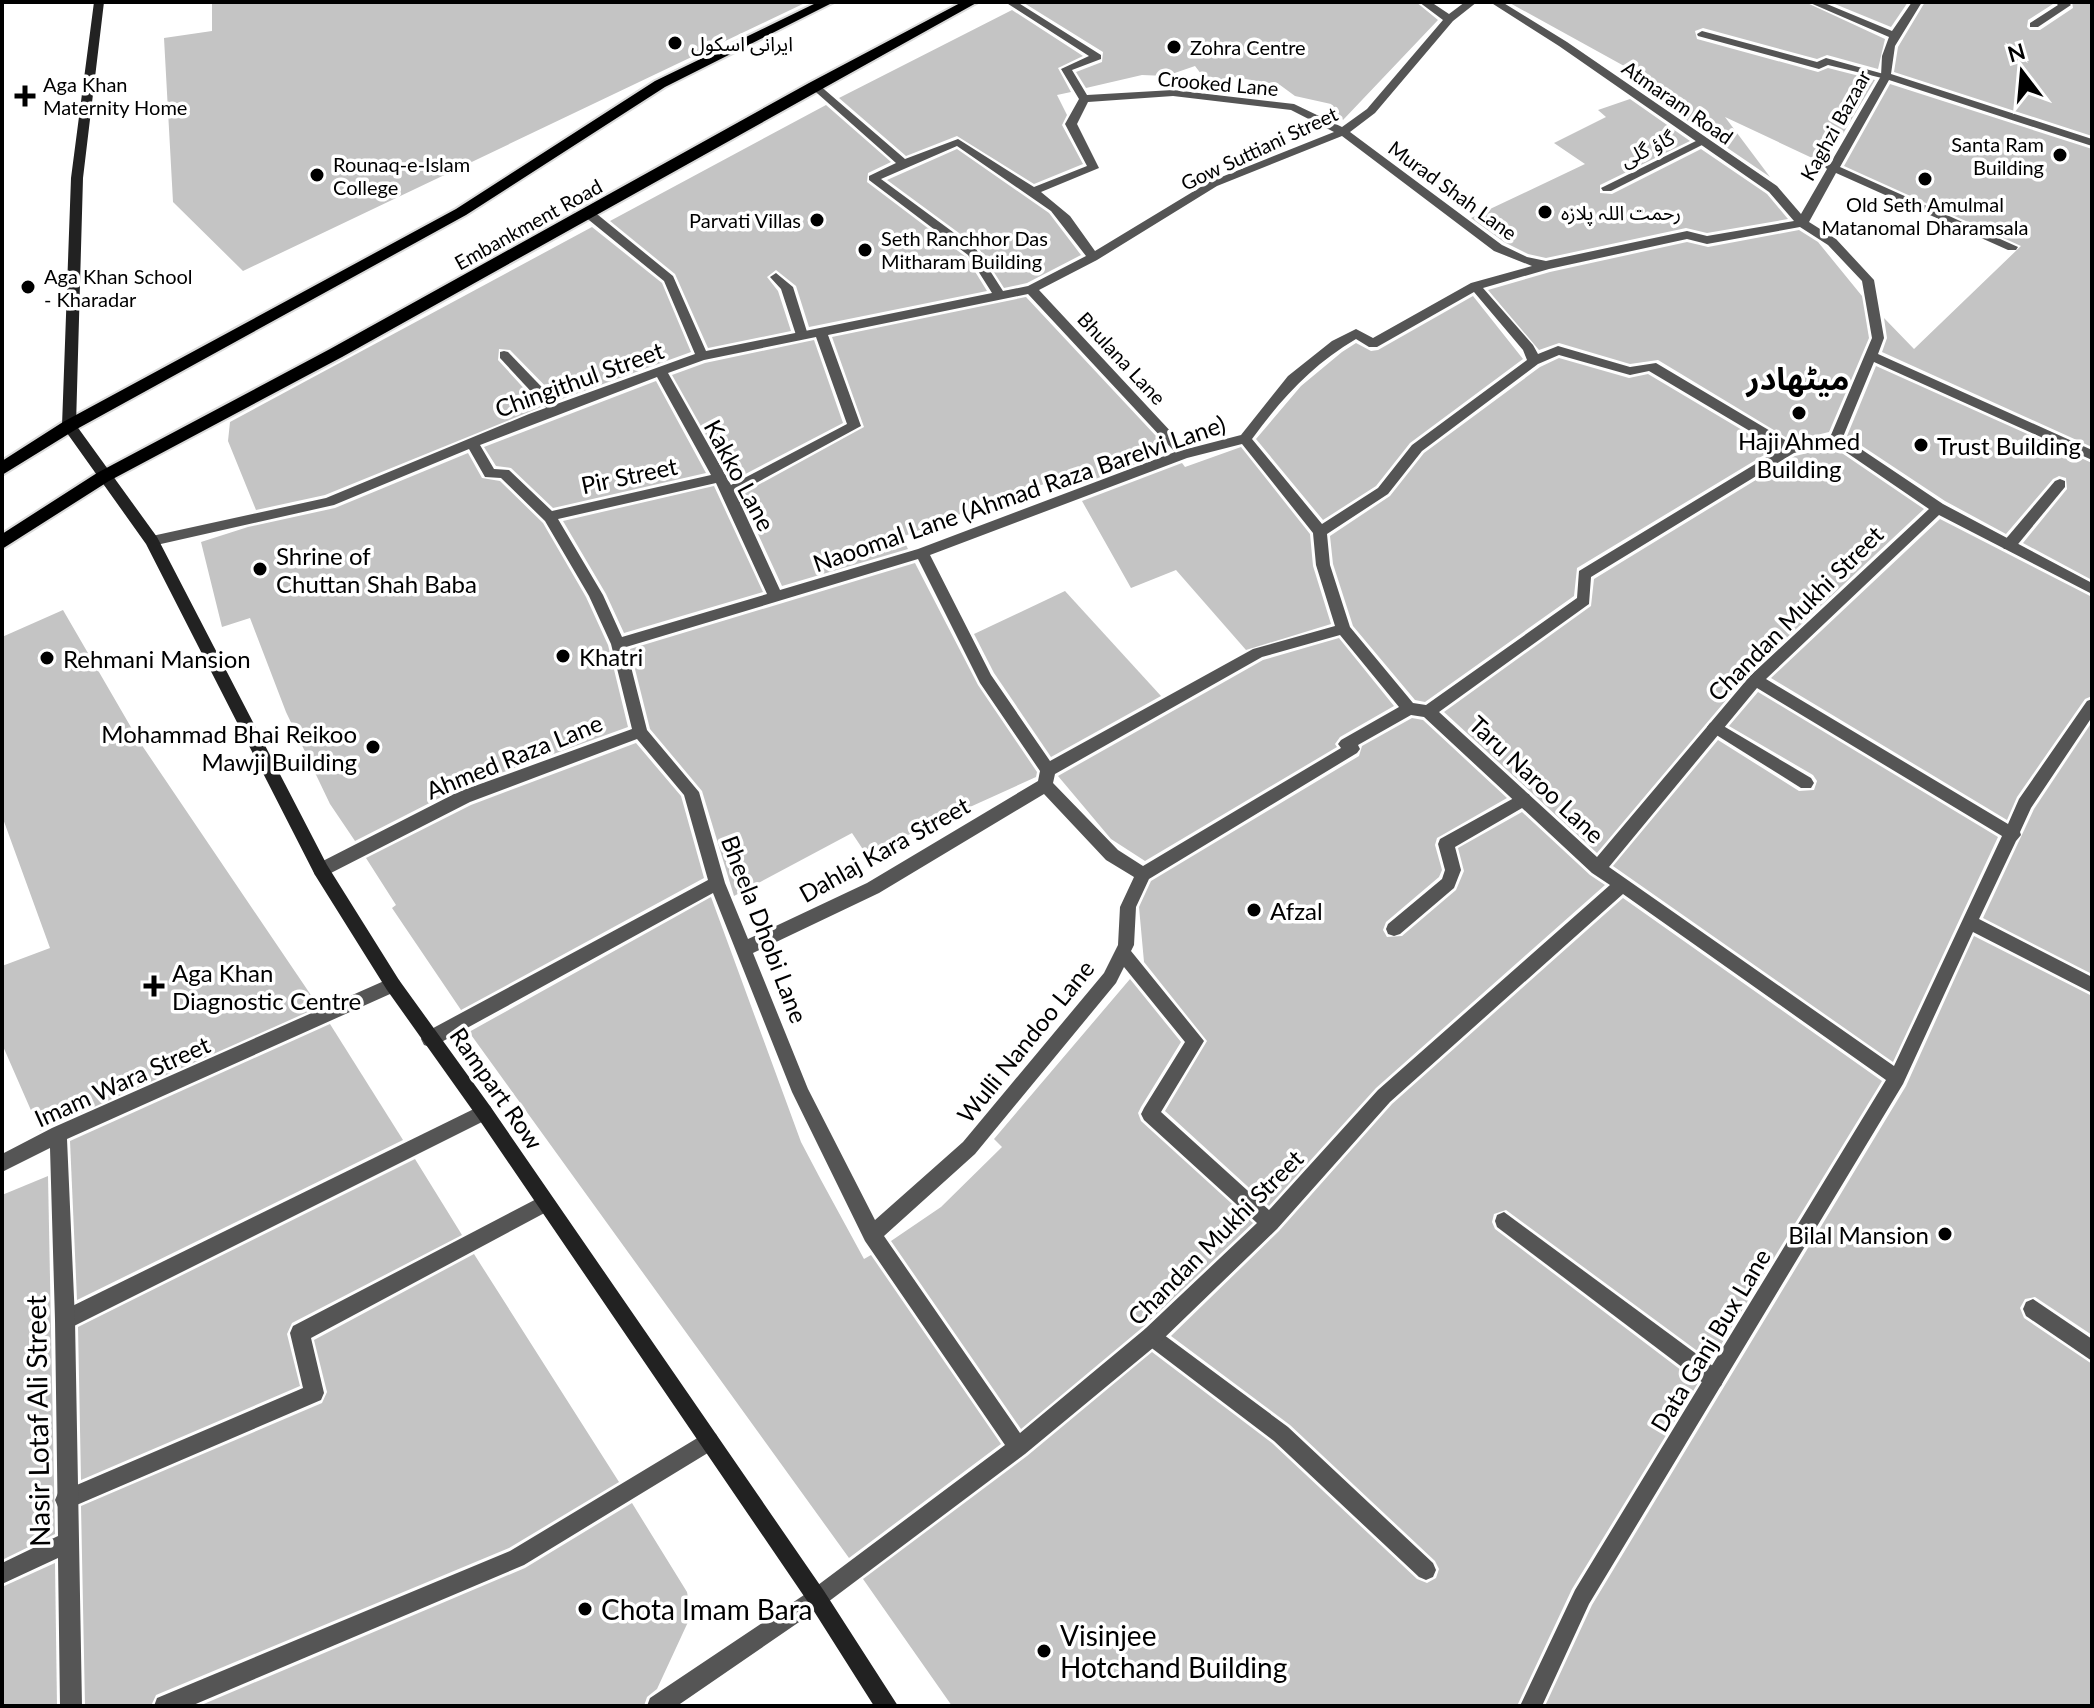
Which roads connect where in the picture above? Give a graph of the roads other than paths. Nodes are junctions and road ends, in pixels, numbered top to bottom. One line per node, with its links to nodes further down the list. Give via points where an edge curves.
1 (99, 2): 42 (street, via 77,178)
2 (828, 2): 42 (main road, Embankment Road, via 660,84 461,212)
3 (972, 2): 16 (main road, Embankment Road)
4 (1010, 2): 17 (street, via 1097,57 1066,69)
5 (1424, 2): 11 (street)
6 (1472, 2): 11 (street, Gow Suttiani Street)
7 (1495, 2): 19 (street, Atmaram Road)
8 (1813, 2): 14 (street)
9 (1917, 2): 14 (street, Kaghzi Bazaar)
10 (2060, 2): 12 (street, via 2066,5)
11 (1449, 19): 18 (street, Gow Suttiani Street, via 1371,111)
12 (2034, 25)
13 (1702, 34): 15 (street, via 1819,66 1826,61)
14 (1895, 36): 15 (street, Kaghzi Bazaar, via 1884,64)
15 (1886, 76): 20 (street); 22 (street, Kaghzi Bazaar)
16 (814, 86): 21 (street); 25 (main road, Embankment Road)
17 (1084, 99): 18 (street, Crooked Lane, via 1173,93 1294,107); 24 (street, via 1071,124 1093,168)
18 (1343, 132): 28 (street, Gow Suttiani Street, via 1213,184); 29 (street, Murad Shah Lane, via 1476,234 1524,260)
19 (1702, 141): 23 (street, گاؤ گلی); 26 (street, Atmaram Road, via 1773,189)
20 (2092, 143)
21 (904, 164): 24 (street, via 958,142); 33 (street, via 873,178 972,252)
22 (1831, 167): 26 (street, Kaghzi Bazaar); 27 (street)
23 (1607, 188)
24 (1030, 192): 28 (street, via 1057,209)
25 (588, 213): 38 (street, via 669,279); 50 (main road, Embankment Road)
26 (1802, 223): 29 (street, via 1707,240 1687,235); 37 (street, Atmaram Road, via 1832,242 1868,280 1878,338)
27 (2012, 247)
28 (1093, 257): 32 (street, Gow Suttiani Street)
29 (1547, 265): 31 (street)
30 (776, 277): 35 (street, via 787,287)
31 (1475, 286): 39 (street, via 1529,348); 43 (street, Naoomal Lane (Ahmad Raza Barelvi Lane), via 1373,344 1356,333 1325,350 1285,384)
32 (1031, 289): 33 (street, Chingithul Street); 47 (street, Bhulana Lane)
33 (999, 294): 34 (street, Chingithul Street)
34 (820, 331): 35 (street, Chingithul Street); 53 (street, via 854,426)
35 (802, 335): 38 (street, Chingithul Street)
36 (504, 355): 41 (street)
37 (1870, 355): 44 (street, Atmaram Road); 48 (street)
38 (702, 356): 40 (street, Chingithul Street)
39 (1534, 361): 46 (street, via 1558,350 1630,371 1651,366); 56 (street, via 1417,448 1383,491)
40 (661, 373): 41 (street, Chingithul Street); 51 (street, Kakko Lane)
41 (555, 409): 45 (street, Chingithul Street)
42 (69, 426): 49 (main road, Embankment Road); 50 (street, Rampart Row)
43 (1245, 439): 47 (street, Naoomal Lane (Ahmad Raza Barelvi Lane)); 56 (street)
44 (1836, 439): 46 (street); 54 (street)
45 (472, 443): 55 (street, Bheela Dhobi Lane, via 490,474 504,473); 57 (street, Chingithul Street, via 329,502)
46 (1790, 449): 68 (street, via 1584,575 1584,600)
47 (1184, 454): 60 (street, Naoomal Lane (Ahmad Raza Barelvi Lane))
48 (2092, 455)
49 (2, 469)
50 (103, 477): 57 (street, Rampart Row); 58 (main road, Embankment Road)
51 (718, 478): 53 (street, Kakko Lane); 55 (street, Pir Street)
52 (2060, 484): 59 (street)
53 (728, 492): 62 (street, Kakko Lane)
54 (1938, 508): 59 (street); 65 (street, Chandan Mukhi Street)
55 (550, 517): 64 (street, Bheela Dhobi Lane)
56 (1320, 532): 63 (street, via 1323,565)
57 (152, 541): 76 (street, Rampart Row)
58 (2, 543)
59 (2009, 545): 61 (street)
60 (922, 553): 62 (street, Naoomal Lane (Ahmad Raza Barelvi Lane)); 71 (street, via 985,679)
61 (2092, 589)
62 (776, 598): 64 (street, Naoomal Lane (Ahmad Raza Barelvi Lane))
63 (1343, 629): 67 (street); 71 (street, Dahlaj Kara Street, via 1258,653)
64 (618, 644): 70 (street, Bheela Dhobi Lane)
65 (1755, 680): 69 (street, Chandan Mukhi Street); 74 (street)
66 (2092, 705): 74 (street, Data Ganj Bux Lane, via 2025,804)
67 (1409, 709): 68 (street); 77 (street)
68 (1428, 711): 73 (street, Taru Naroo Lane)
69 (1715, 727): 72 (street); 75 (street, Chandan Mukhi Street)
70 (640, 732): 76 (street, Ahmed Raza Lane, via 464,797); 78 (street, Bheela Dhobi Lane, via 691,792)
71 (1047, 778): 77 (street, via 1112,855); 82 (street, Dahlaj Kara Street, via 873,888)
72 (1806, 783)
73 (1523, 799): 75 (street, Taru Naroo Lane); 81 (street, via 1446,844 1453,870 1448,883)
74 (2013, 835): 80 (street, Data Ganj Bux Lane)
75 (1598, 868): 79 (street, Taru Naroo Lane)
76 (321, 870): 84 (street, Rampart Row)
77 (1143, 874): 83 (street, Wulli Nandoo Lane, via 1128,907)
78 (717, 883): 82 (street, Bheela Dhobi Lane); 86 (street)
79 (1623, 884): 87 (street, Taru Naroo Lane); 93 (street, Chandan Mukhi Street, via 1384,1096)
80 (1971, 923): 85 (street); 87 (street, Data Ganj Bux Lane)
81 (1394, 929)
82 (744, 949): 94 (street, Bheela Dhobi Lane, via 801,1092)
83 (1122, 952): 93 (street, via 1195,1041 1150,1114); 94 (street, Wulli Nandoo Lane, via 1110,978 969,1148)
84 (393, 985): 86 (street, Rampart Row); 89 (street, Imam Wara Street)
85 (2092, 985)
86 (430, 1039): 88 (street, Rampart Row)
87 (1897, 1078): 99 (street, Data Ganj Bux Lane)
88 (484, 1112): 91 (street, Rampart Row); 96 (street)
89 (58, 1134): 90 (street, Imam Wara Street); 96 (street, Nasir Lotaf Ali Street)
90 (2, 1163)
91 (546, 1203): 100 (street, Rampart Row); 102 (street, via 300,1333 314,1393)
92 (1504, 1221): 99 (street)
93 (1270, 1223): 97 (street, Chandan Mukhi Street)
94 (872, 1235): 101 (street, Bheela Dhobi Lane)
95 (2033, 1309): 98 (street)
96 (65, 1320): 102 (street, Nasir Lotaf Ali Street)
97 (1152, 1336): 101 (street, Chandan Mukhi Street); 104 (street, via 1281,1434)
98 (2092, 1351)
99 (1714, 1379): 111 (street, Data Ganj Bux Lane, via 1582,1597)
100 (709, 1441): 106 (street, Rampart Row); 108 (street, via 517,1558)
101 (1018, 1447): 106 (street, Chandan Mukhi Street)
102 (65, 1500): 103 (street, Nasir Lotaf Ali Street)
103 (67, 1543): 105 (street); 107 (street, Nasir Lotaf Ali Street)
104 (1426, 1570)
105 (2, 1574)
106 (817, 1598): 109 (street, Chandan Mukhi Street); 110 (street, Rampart Row)
107 (71, 1706)
108 (165, 1706)
109 (658, 1706)
110 (887, 1706)
111 (1531, 1706)

